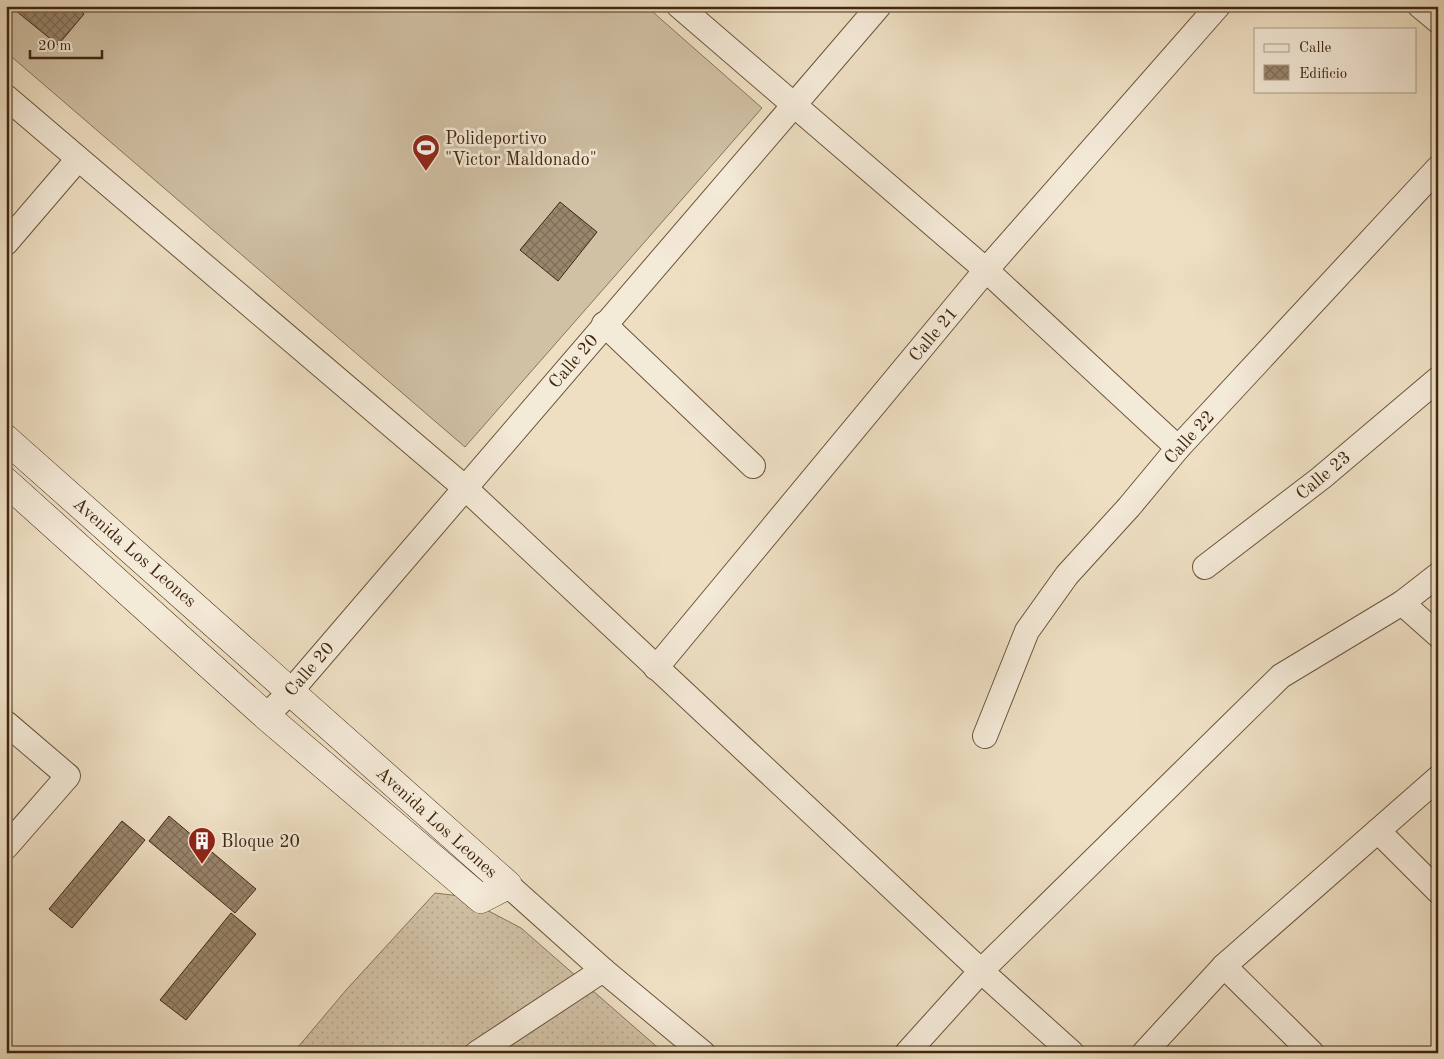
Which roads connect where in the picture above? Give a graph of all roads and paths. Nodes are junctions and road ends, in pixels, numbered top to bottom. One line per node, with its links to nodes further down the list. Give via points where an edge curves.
1 (679, 6): 7 (street)
2 (879, 6): 7 (street, Calle 20)
3 (1218, 6): 11 (street, Calle 21)
4 (1420, 6): 5 (street)
5 (1438, 21)
6 (6, 97): 8 (street)
7 (794, 103): 11 (street); 12 (street, Calle 20)
8 (78, 159): 10 (street); 18 (street)
9 (1438, 168): 15 (street, Calle 22)
10 (6, 243)
11 (986, 270): 15 (street); 23 (street, Calle 21)
12 (604, 324): 16 (street); 18 (street, Calle 20)
13 (1438, 380): 19 (street, Calle 23, via 1321,478)
14 (6, 439): 24 (street, Avenida Los Leones)
15 (1178, 448): 27 (street, Calle 22, via 1130,507 1067,575 1027,630)
16 (753, 466)
17 (6, 482): 25 (street, Avenida Los Leones)
18 (464, 488): 23 (street); 24 (street, Calle 20)
19 (1205, 567)
20 (1438, 575): 21 (street)
21 (1402, 604): 22 (street); 35 (street, via 1282,676)
22 (1438, 635)
23 (656, 668): 35 (street)
24 (291, 691): 25 (street, Calle 20); 31 (street, Avenida Los Leones)
25 (266, 716): 31 (street, Avenida Los Leones, via 481,899)
26 (6, 723): 30 (street, via 68,776)
27 (985, 736)
28 (1438, 778): 29 (street)
29 (1378, 831): 32 (street); 33 (street)
30 (6, 846)
31 (508, 885): 34 (street)
32 (1438, 891)
33 (1224, 966): 40 (street); 41 (street)
34 (603, 970): 36 (street); 37 (street)
35 (981, 971): 38 (street); 39 (street)
36 (477, 1053)
37 (704, 1053)
38 (907, 1053)
39 (1072, 1053)
40 (1144, 1053)
41 (1312, 1053)

